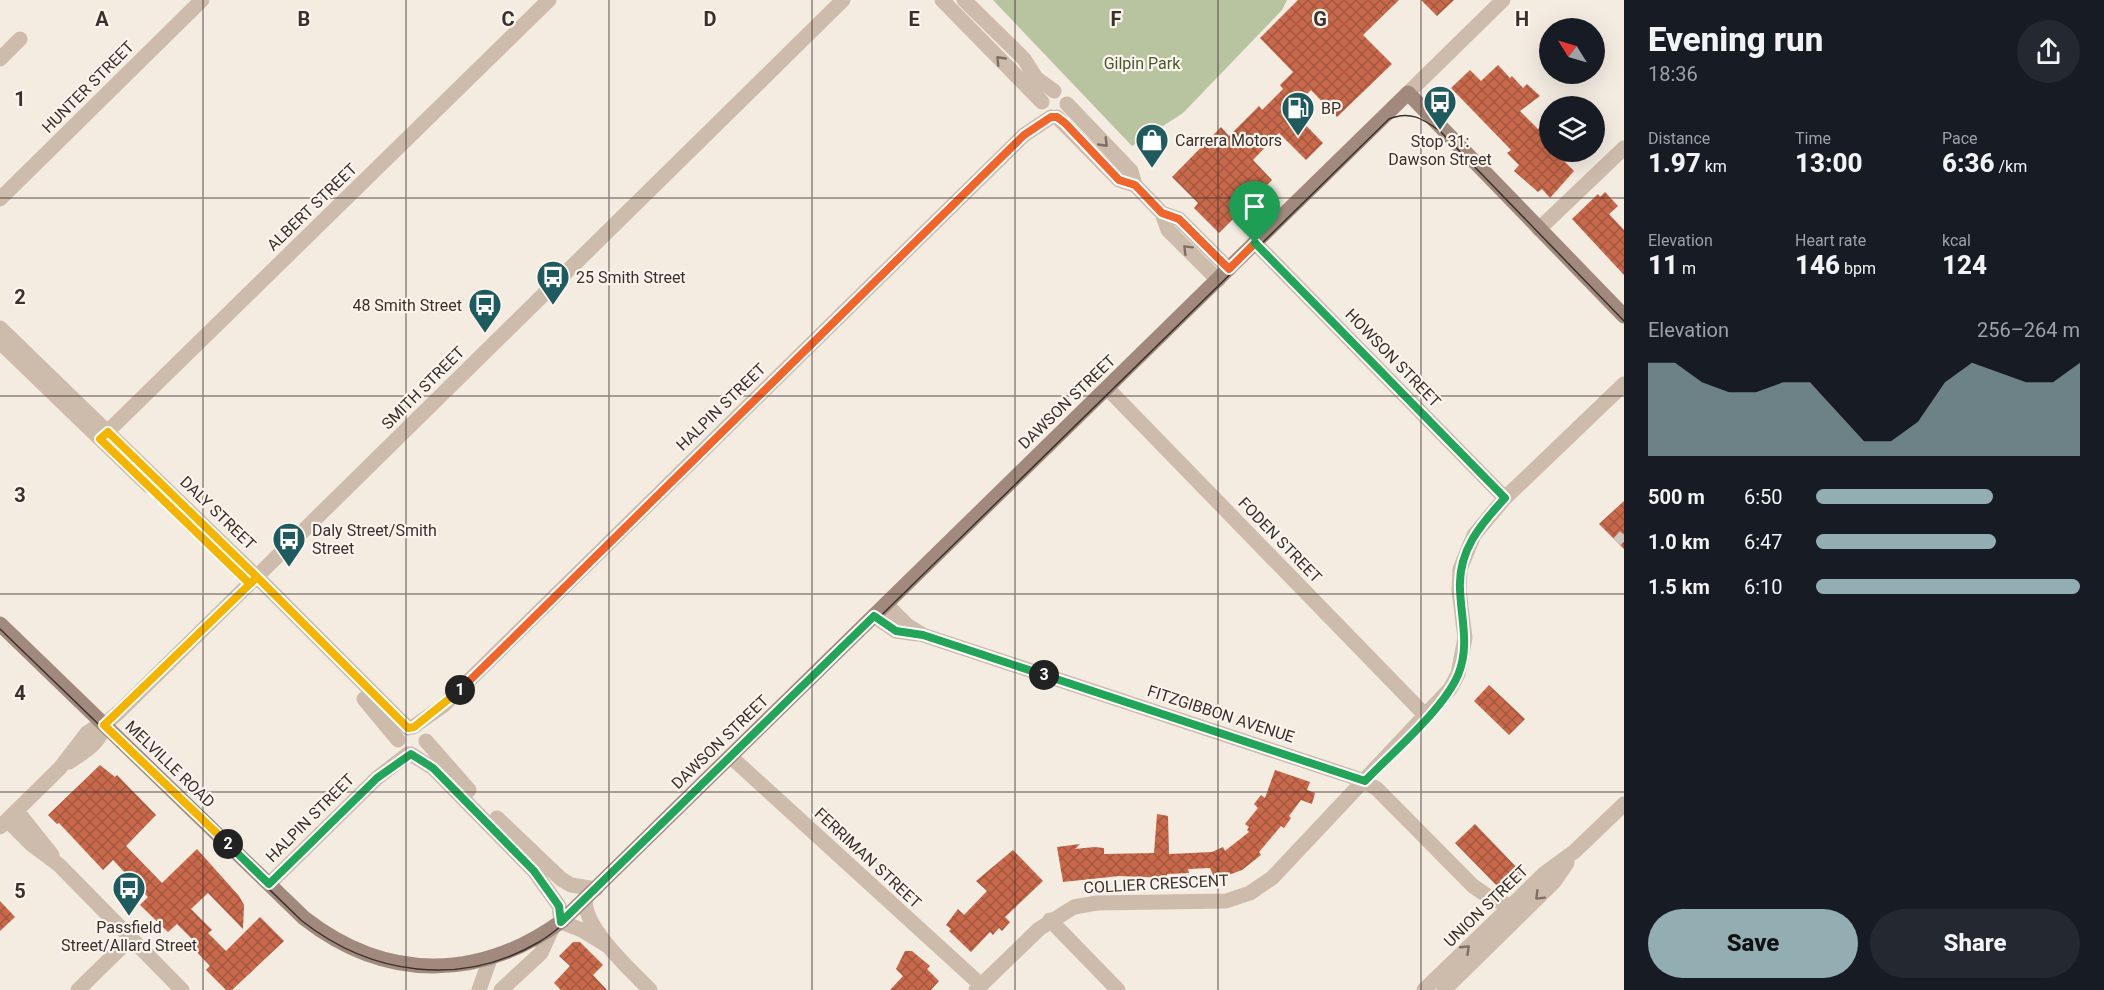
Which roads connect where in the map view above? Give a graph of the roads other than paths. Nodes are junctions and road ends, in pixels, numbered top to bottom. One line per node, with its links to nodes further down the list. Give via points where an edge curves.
1 (202, 0): 15 (street, HUNTER STREET)
2 (549, 0): 26 (street, ALBERT STREET)
3 (843, 0): 28 (street, SMITH STREET)
4 (942, 0): 12 (street, one-way to 4)
5 (964, 0): 9 (street, via 1024,59 1036,78)
6 (1503, 0): 10 (street, DAWSON STREET)
7 (20, 39): 8 (street)
8 (0, 59)
9 (1054, 91): 11 (street); 12 (street, via 1046,94)
10 (1408, 93): 17 (main road); 18 (main road, DAWSON STREET)
11 (1067, 104): 12 (street, via 1064,112); 14 (street, one-way to 14, via 1131,171)
12 (1048, 110): 14 (street, via 1119,180); 33 (street, HALPIN STREET)
13 (1624, 148): 17 (street)
14 (1135, 185): 16 (street)
15 (0, 199)
16 (1162, 213): 19 (street, via 1179,219); 20 (street, one-way to 16, via 1168,230)
17 (1539, 229): 21 (main road)
18 (1255, 243): 19 (main road, DAWSON STREET); 27 (street, HOWSON STREET)
19 (1229, 269): 20 (main road, DAWSON STREET)
20 (1218, 280): 25 (main road, DAWSON STREET)
21 (1624, 315)
22 (0, 328): 26 (street, DALY STREET)
23 (0, 342): 26 (street, DALY STREET)
24 (1624, 384): 27 (street, COLLIER CRESCENT)
25 (1107, 388): 29 (main road, DAWSON STREET); 34 (street, FODEN STREET)
26 (104, 436): 28 (street, DALY STREET)
27 (1505, 498): 34 (street, COLLIER CRESCENT, via 1465,552 1460,569 1463,655 1450,689)
28 (253, 580): 35 (street, SMITH STREET); 37 (street, DALY STREET)
29 (886, 604): 30 (main road, DAWSON STREET); 32 (street, FITZGIBBON AVENUE)
30 (874, 616): 32 (street, FITZGIBBON AVENUE, via 896,631); 38 (main road, DAWSON STREET)
31 (0, 624): 35 (main road, MELVILLE ROAD)
32 (923, 635): 39 (street, FITZGIBBON AVENUE)
33 (444, 705): 36 (street, HALPIN STREET); 37 (street, HALPIN STREET)
34 (1427, 717): 39 (street, COLLIER CRESCENT)
35 (104, 725): 41 (street, SMITH STREET, via 87,733 60,768); 43 (main road, MELVILLE ROAD)
36 (425, 739): 37 (street, via 421,731); 37 (street, HALPIN STREET, via 419,752); 45 (street, via 459,780 561,879)
37 (406, 741): 43 (street, HALPIN STREET, via 377,778); 49 (street, DALY STREET, via 534,871 559,906)
38 (731, 757): 45 (main road, DAWSON STREET); 53 (street, FERRIMAN STREET)
39 (1365, 781): 44 (street, FITZGIBBON AVENUE); 48 (street, COLLIER CRESCENT, via 1272,878 1250,893 1226,901 1097,903 1074,907)
40 (1624, 804): 42 (street, UNION STREET)
41 (8, 820): 50 (street, via 41,838 59,864)
42 (1575, 851): 46 (street, UNION STREET); 61 (street, UNION STREET, one-way to 61, via 1554,882)
43 (269, 884): 52 (main road, MELVILLE ROAD, via 322,932 377,959 445,965)
44 (1473, 886): 46 (street, FITZGIBBON AVENUE); 47 (street, FITZGIBBON AVENUE)
45 (591, 894): 49 (main road); 51 (street, via 588,913)
46 (1511, 906): 47 (street, UNION STREET)
47 (1497, 919): 60 (street, UNION STREET, one-way to 47)
48 (1050, 920): 53 (street, COLLIER CRESCENT); 59 (street)
49 (556, 926): 51 (street, via 582,930); 52 (main road, MELVILLE ROAD, via 512,952); 57 (street, via 541,953)
50 (131, 938): 54 (street); 55 (street)
51 (608, 946): 58 (street)
52 (490, 959): 56 (street)
53 (979, 988)
54 (78, 990)
55 (182, 990)
56 (478, 990)
57 (501, 990)
58 (650, 990)
59 (1118, 990)
60 (1424, 990)
61 (1444, 990)

